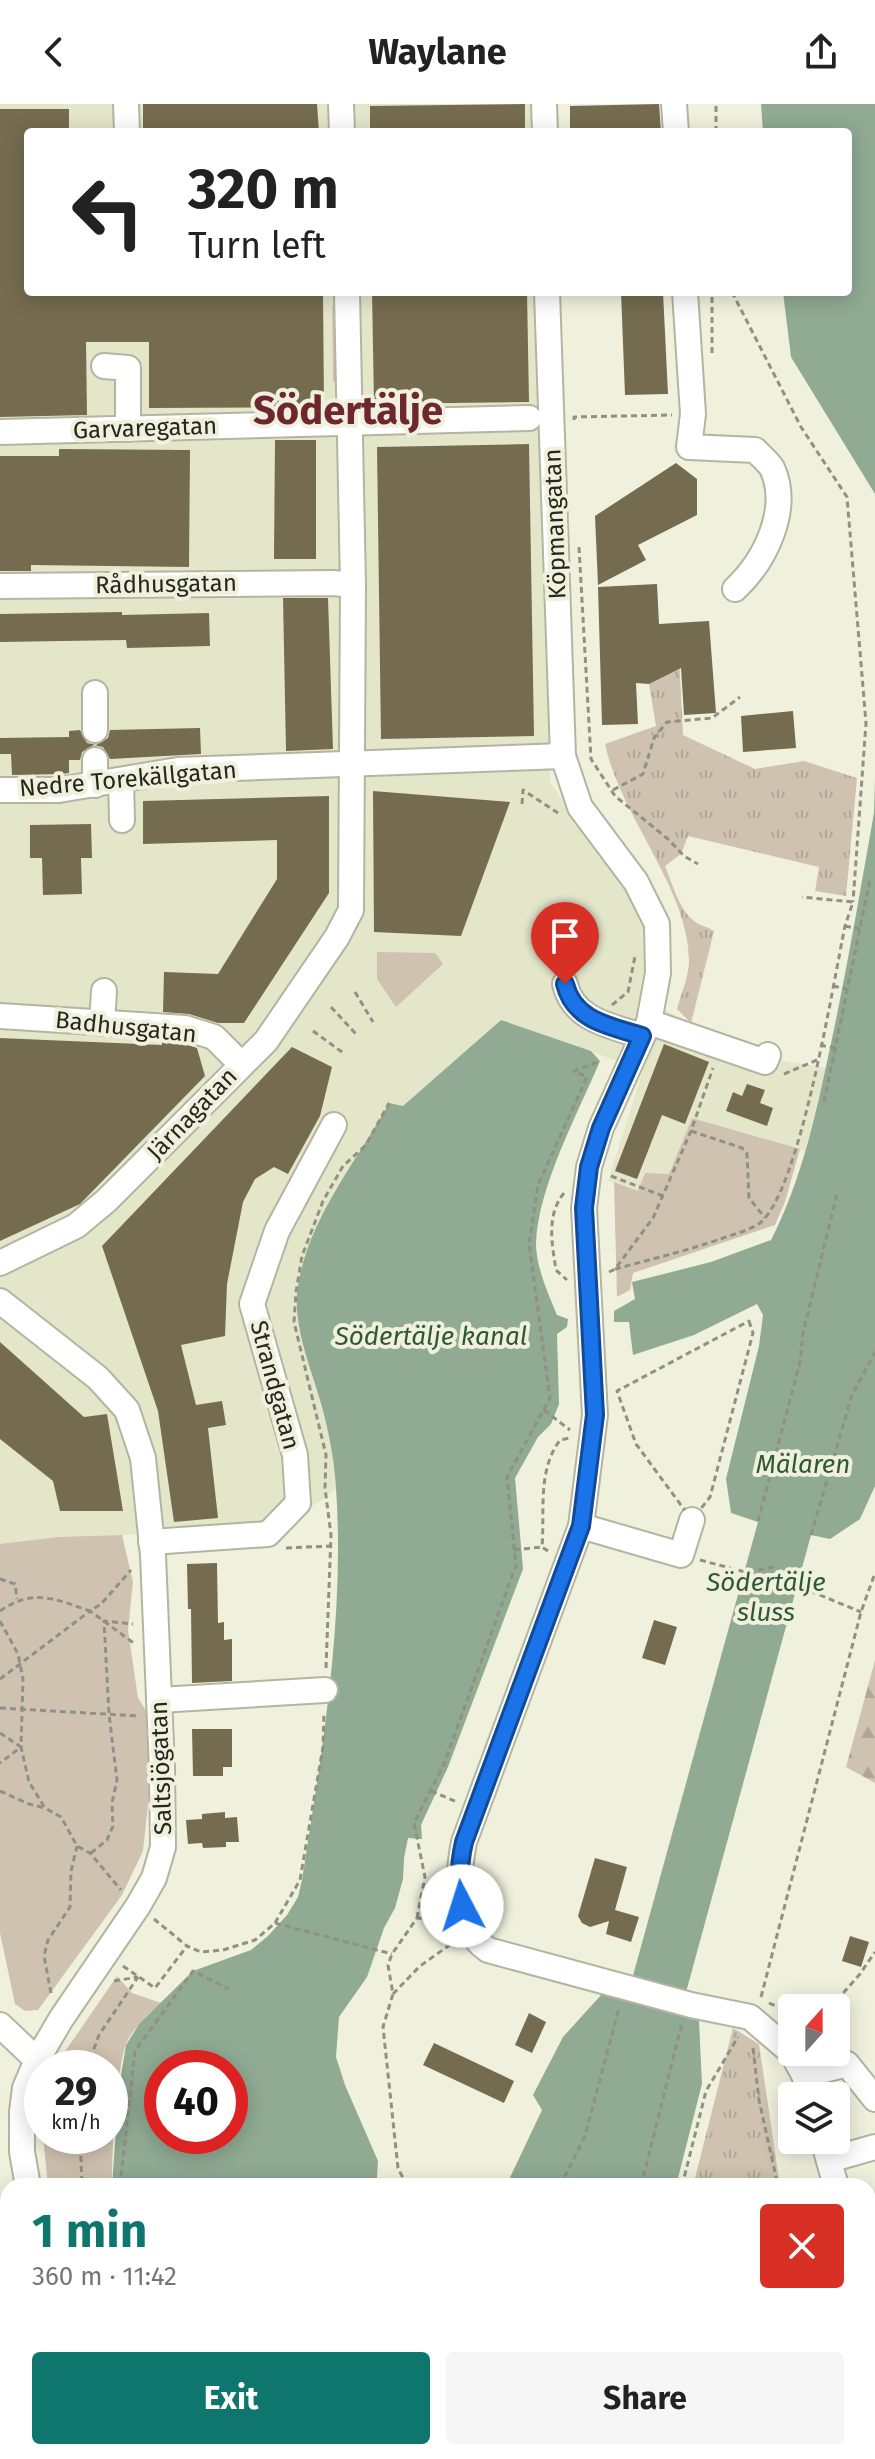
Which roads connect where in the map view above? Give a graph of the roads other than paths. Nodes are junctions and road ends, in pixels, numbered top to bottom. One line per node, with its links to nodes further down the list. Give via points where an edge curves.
1 (126, 104): 5 (street)
2 (341, 104): 6 (street)
3 (544, 104): 7 (street)
4 (674, 104): 8 (street)
5 (127, 128)
6 (342, 128)
7 (545, 128)
8 (676, 128)
9 (347, 296): 14 (street)
10 (547, 296): 22 (street, Köpmangatan)
11 (685, 296): 19 (street, via 693,414 689,447 755,450 771,467 778,492 772,534 752,573)
12 (104, 366): 15 (street, via 128,368)
13 (529, 418): 14 (street, Garvaregatan)
14 (351, 422): 15 (street, Garvaregatan); 17 (street)
15 (128, 429): 16 (street, Garvaregatan)
16 (0, 432)
17 (343, 584): 18 (street, Rådhusgatan); 24 (street)
18 (0, 586)
19 (735, 589)
20 (95, 693): 21 (street)
21 (95, 730)
22 (563, 756): 24 (street, Nedre Torekällgatan); 33 (street, Köpmangatan, via 580,807 636,882 657,924 658,973)
23 (95, 760): 26 (street)
24 (352, 764): 25 (street, Nedre Torekällgatan, via 178,770); 35 (street, Järnagatan, via 351,910 266,1041)
25 (121, 781): 26 (street, Nedre Torekällgatan); 28 (street)
26 (95, 785): 27 (street, Nedre Torekällgatan)
27 (0, 790)
28 (122, 820)
29 (565, 984): 33 (street, via 569,999 586,1016)
30 (104, 991): 32 (street)
31 (0, 1016): 32 (street, Badhusgatan)
32 (102, 1023): 35 (street, Badhusgatan, via 185,1028 214,1037)
33 (646, 1029): 34 (street, via 712,1040); 40 (street, Köpmangatan, via 589,1167 584,1208 595,1415)
34 (767, 1059)
35 (241, 1064): 37 (street, Järnagatan, via 76,1226)
36 (334, 1125): 41 (street, Strandgatan, via 277,1231 252,1304 295,1455 298,1503 268,1534)
37 (0, 1263)
38 (0, 1301): 41 (street, Saltsjögatan, via 98,1378 127,1410 143,1458)
39 (692, 1520): 40 (street, via 681,1555)
40 (581, 1526): 47 (street, Köpmangatan, via 459,1866 468,1924 475,1941 488,1950 687,2011 750,2017 792,2053)
41 (152, 1554): 43 (street, Saltsjögatan)
42 (325, 1690): 43 (street)
43 (159, 1708): 46 (street, Saltsjögatan, via 163,1847 154,1878)
44 (0, 2025): 45 (street)
45 (26, 2050)
46 (43, 2050)
47 (805, 2082)
48 (814, 2082): 50 (street, via 847,2064)
49 (24, 2096): 54 (street, Saltsjögatan)
50 (875, 2099)
51 (875, 2147): 52 (street)
52 (850, 2149)
53 (827, 2154): 55 (street)
54 (27, 2178)
55 (834, 2178)

